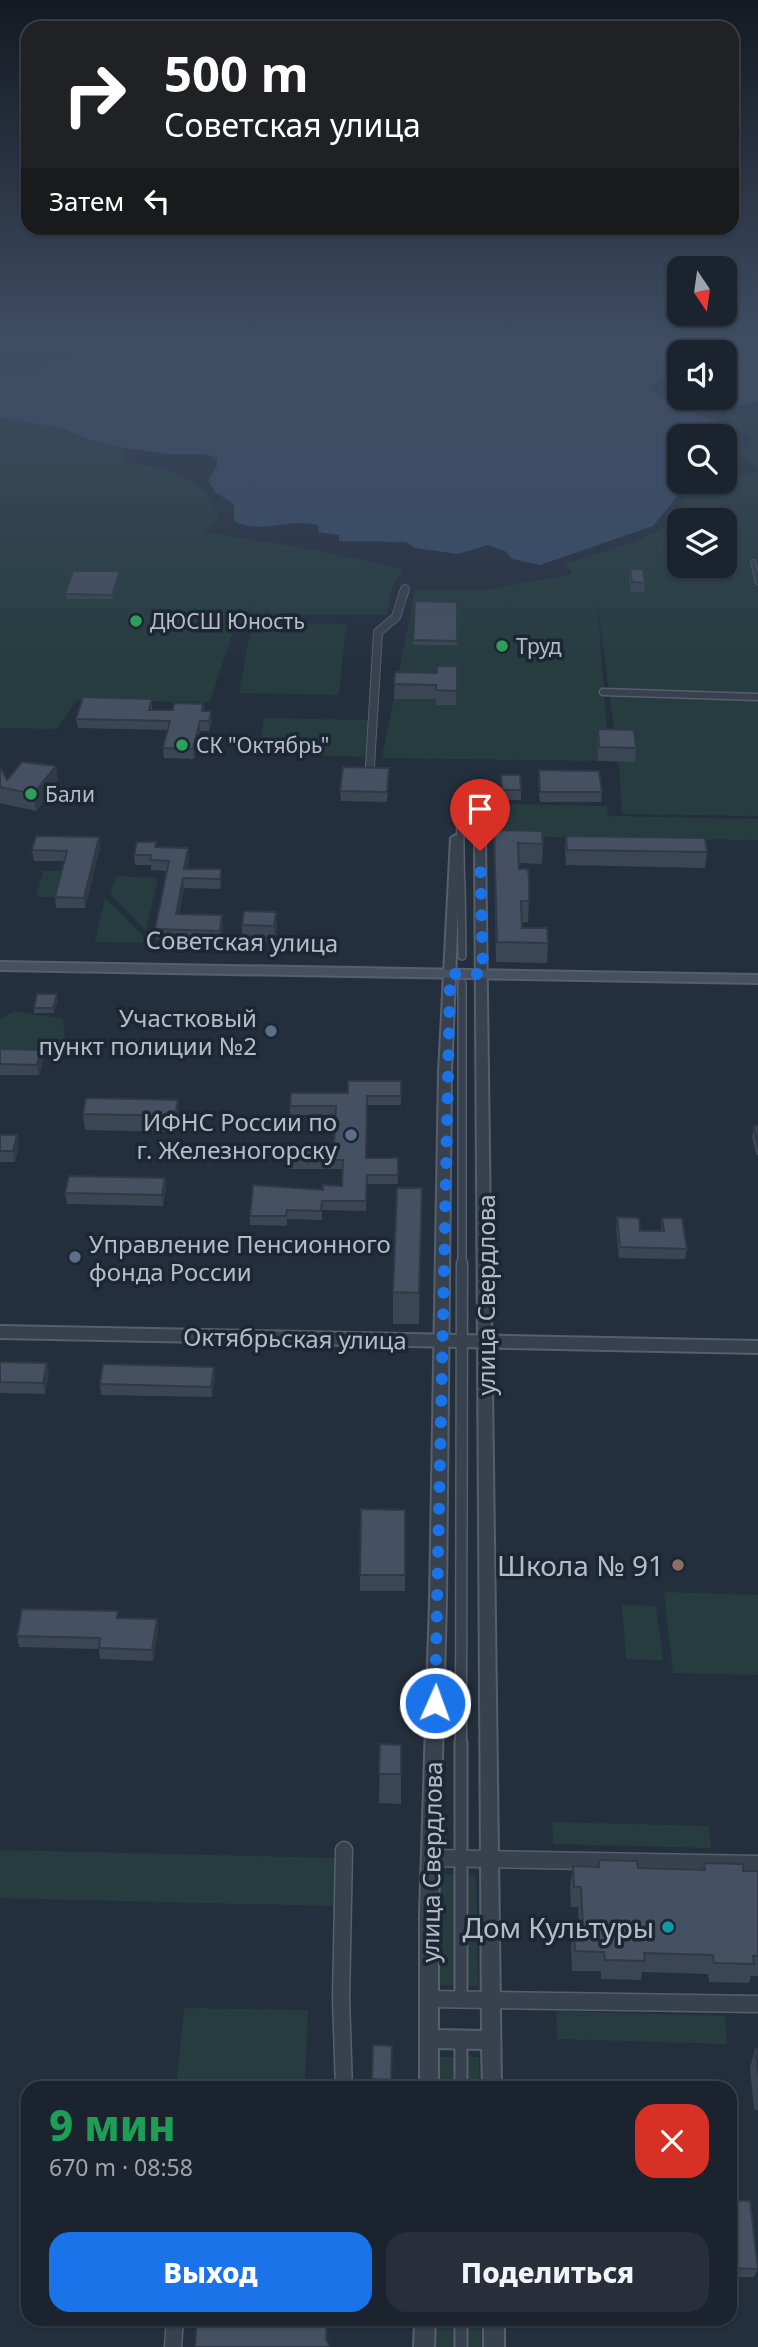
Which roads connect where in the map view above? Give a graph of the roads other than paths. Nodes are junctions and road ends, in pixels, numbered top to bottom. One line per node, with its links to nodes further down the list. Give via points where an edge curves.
1 (754, 562): 2 (street)
2 (758, 582)
3 (405, 589): 6 (street, via 396,617 378,632)
4 (603, 692): 5 (street)
5 (758, 697)
6 (370, 766)
7 (460, 815): 10 (street)
8 (456, 838): 13 (street, улица Свердлова)
9 (480, 838): 14 (street, улица Свердлова)
10 (462, 956)
11 (0, 957): 13 (main road, Советская улица)
12 (0, 966): 13 (main road, Советская улица)
13 (450, 970): 14 (main road, Советская улица); 18 (street, улица Свердлова)
14 (483, 974): 15 (main road, Советская улица); 20 (street, улица Свердлова)
15 (758, 979)
16 (462, 983): 19 (street)
17 (0, 1332): 18 (street, Октябрьская улица)
18 (440, 1341): 19 (street, Октябрьская улица); 24 (street, улица Свердлова)
19 (462, 1341): 20 (street, Октябрьская улица); 23 (street)
20 (485, 1342): 21 (street, Октябрьская улица); 25 (street, улица Свердлова)
21 (758, 1348)
22 (344, 1850): 34 (street)
23 (460, 1857): 24 (street); 25 (street); 27 (street)
24 (430, 1858): 29 (street, улица Свердлова)
25 (490, 1859): 26 (street); 28 (street, улица Свердлова)
26 (758, 1864)
27 (461, 1997): 28 (street); 29 (street)
28 (492, 1998): 30 (street); 33 (street, улица Свердлова)
29 (428, 1999): 31 (street, улица Свердлова)
30 (758, 2004)
31 (429, 2039): 32 (street); 35 (street, улица Свердлова)
32 (461, 2039): 33 (street); 36 (street)
33 (492, 2040): 37 (street, улица Свердлова)
34 (344, 2081)
35 (429, 2081)
36 (461, 2081)
37 (492, 2081)
38 (174, 2326): 42 (street)
39 (425, 2326): 43 (street)
40 (461, 2326): 44 (street)
41 (494, 2326): 45 (street)
42 (173, 2347)
43 (424, 2347)
44 (461, 2347)
45 (495, 2347)

